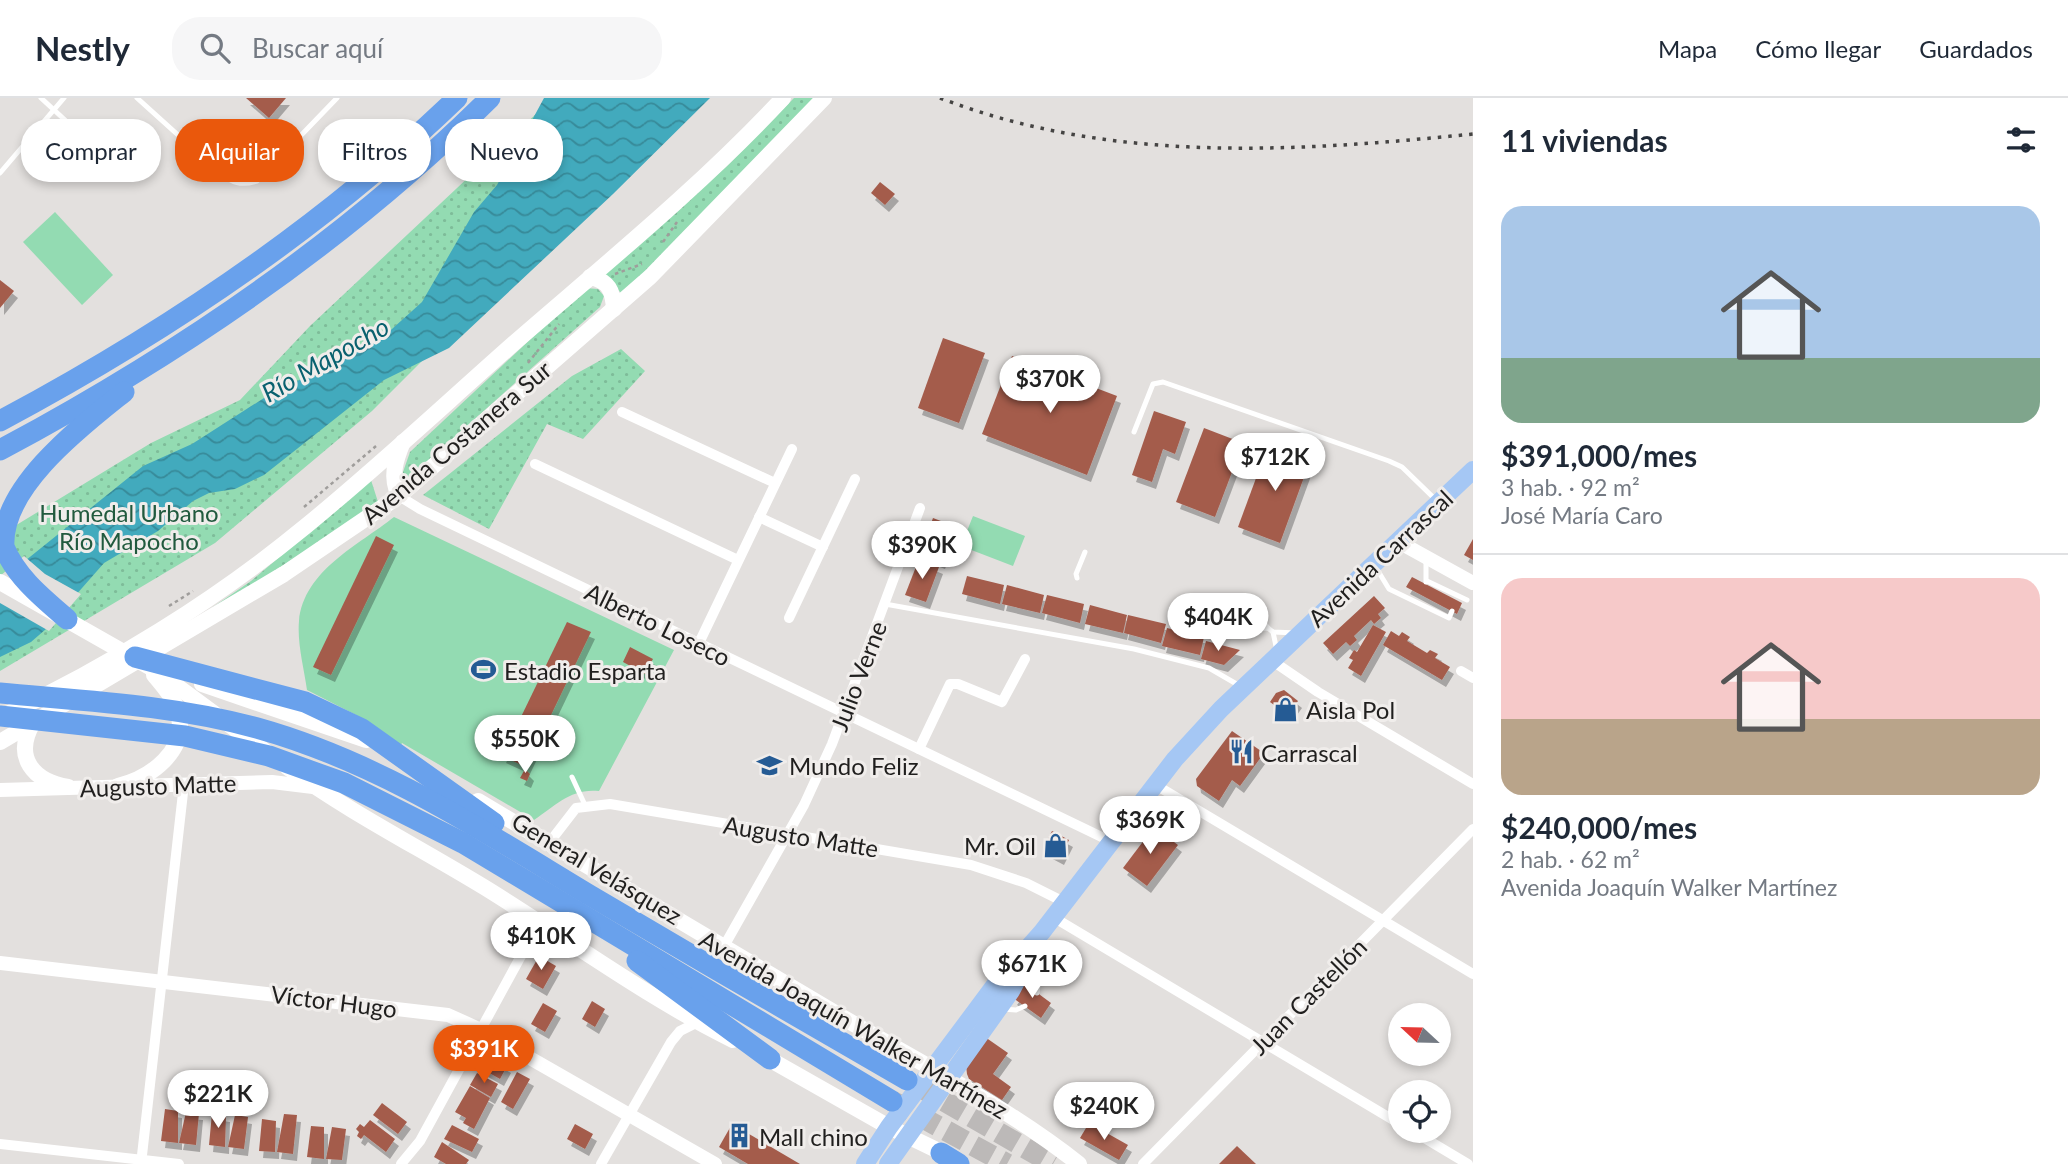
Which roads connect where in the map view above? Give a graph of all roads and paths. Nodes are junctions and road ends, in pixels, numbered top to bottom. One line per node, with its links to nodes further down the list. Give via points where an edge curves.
1 (41, 98): 9 (lane)
2 (64, 98): 9 (lane)
3 (137, 98): 4 (lane, via 230,181 244,185 257,181)
4 (337, 98)
5 (457, 98): 19 (highway, via 376,170 254,266)
6 (490, 98): 18 (highway, via 386,193)
7 (824, 98): 16 (main road, Avenida Costanera Sur, via 673,255)
8 (779, 103): 15 (main road, Avenida Costanera Sur)
9 (54, 109): 10 (lane); 11 (lane)
10 (65, 119)
11 (0, 173)
12 (679, 218): 13 (path)
13 (659, 247)
14 (647, 260): 15 (path)
15 (596, 279): 16 (main road, via 611,291); 25 (main road, Avenida Costanera Sur)
16 (614, 309): 33 (main road, Avenida Costanera Sur)
17 (559, 324): 20 (path)
18 (182, 344): 27 (highway); 56 (highway, via 46,455 11,491 1,520 4,547 25,579)
19 (105, 362): 21 (highway); 23 (highway)
20 (523, 368)
21 (0, 406)
22 (622, 412): 32 (street)
23 (0, 421)
24 (1134, 432): 34 (lane, via 1153,384 1163,382 1395,464)
25 (404, 440): 33 (main road, via 394,466); 70 (main road, Avenida Costanera Sur, via 306,526 230,583 73,680)
26 (792, 449): 32 (street)
27 (0, 450)
28 (360, 459): 35 (path)
29 (535, 464): 42 (street)
30 (1473, 470): 34 (main road, Avenida Carrascal)
31 (855, 479): 39 (street)
32 (775, 483): 37 (street)
33 (399, 496): 60 (street, Alberto Loseco); 71 (main road, Avenida Costanera Sur, via 284,574)
34 (1438, 502): 38 (main road, Avenida Carrascal)
35 (304, 508)
36 (920, 508): 51 (street, Julio Verne)
37 (759, 517): 39 (street); 42 (street)
38 (1397, 541): 41 (street); 43 (main road, Avenida Carrascal)
39 (822, 547): 55 (street)
40 (1085, 552): 44 (lane)
41 (1426, 557): 46 (street); 49 (lane, via 1426,582)
42 (738, 561): 60 (street)
43 (1373, 564): 50 (lane, via 1389,589); 59 (main road, Avenida Carrascal)
44 (1077, 578)
45 (0, 582): 56 (main road)
46 (1473, 583)
47 (203, 584): 52 (path)
48 (1420, 594): 50 (lane)
49 (1467, 600)
50 (1416, 603): 53 (lane, via 1449,618)
51 (885, 604): 67 (lane, via 1145,652 1217,670); 69 (street, Julio Verne)
52 (162, 611)
53 (1452, 611)
54 (1256, 614): 58 (lane)
55 (789, 618)
56 (67, 619): 61 (main road)
57 (1247, 630): 58 (lane)
58 (1271, 630): 59 (lane); 62 (lane)
59 (1299, 634): 62 (main road, Avenida Carrascal)
60 (699, 643): 69 (street, Alberto Loseco)
61 (135, 657): 64 (highway)
62 (1275, 657): 67 (main road, Avenida Carrascal); 77 (street, via 1318,692)
63 (1026, 659): 73 (street, via 1002,702 950,684)
64 (157, 668): 78 (main road, via 175,705 179,733 162,765); 80 (main road); 86 (main road, Avenida Joaquín Walker Martínez, via 371,743 438,776); 88 (highway, via 305,702 362,729)
65 (1461, 671): 66 (street)
66 (1473, 678)
67 (1242, 688): 76 (main road, Avenida Carrascal)
68 (0, 693): 88 (highway, General Velásquez, via 228,721 315,747 396,782)
69 (845, 713): 73 (street, Alberto Loseco); 84 (street, Julio Verne)
70 (0, 717): 87 (highway, General Velásquez, via 132,728 214,741 295,764 386,803)
71 (33, 723): 72 (main road, Avenida Costanera Sur); 79 (main road, via 26,743 30,768 44,781)
72 (0, 742)
73 (919, 749): 85 (street, Alberto Loseco)
74 (572, 777): 82 (lane)
75 (184, 784): 78 (street, Augusto Matte); 80 (street, Augusto Matte, via 272,782); 97 (street)
76 (1154, 784): 85 (main road, Avenida Carrascal); 90 (street)
77 (1473, 784)
78 (118, 786): 79 (street, Augusto Matte)
79 (68, 787): 81 (street, Augusto Matte)
80 (315, 788): 91 (main road)
81 (0, 790)
82 (585, 805): 84 (street, Augusto Matte, via 610,804); 86 (street, via 567,816)
83 (1473, 829): 90 (street, Juan Castellón)
84 (787, 835): 89 (street, Augusto Matte, via 971,865 1026,883); 93 (street, Julio Verne)
85 (1110, 841): 89 (main road, Avenida Carrascal)
86 (549, 843): 93 (main road, Avenida Joaquín Walker Martínez)
87 (522, 878): 104 (highway); 108 (highway, General Velásquez)
88 (576, 886): 107 (highway, General Velásquez)
89 (1058, 910): 92 (main road, Avenida Carrascal); 103 (street, Augusto Matte)
90 (1383, 920): 96 (street); 103 (street, Juan Castellón)
91 (539, 923): 101 (main road); 102 (street)
92 (1042, 932): 94 (main road, Avenida Carrascal); 105 (main road, Avenida Carrascal)
93 (723, 948): 105 (main road, Avenida Joaquín Walker Martínez)
94 (1031, 956): 98 (lane, via 1040,971); 100 (main road, Avenida Carrascal)
95 (0, 963): 97 (street, Víctor Hugo)
96 (1473, 974)
97 (162, 981): 102 (street, Víctor Hugo, via 442,1013); 117 (street)
98 (1037, 993)
99 (1024, 1006): 100 (lane)
100 (999, 1008): 106 (main road, Avenida Carrascal)
101 (698, 1022): 104 (main road); 109 (street, via 675,1036)
102 (481, 1030): 109 (street, Víctor Hugo); 119 (street, via 420,1141)
103 (1262, 1043): 110 (street, Augusto Matte); 127 (street, Juan Castellón)
104 (770, 1059): 111 (main road)
105 (931, 1069): 106 (main road, Avenida Joaquín Walker Martínez); 111 (main road, Avenida Carrascal)
106 (947, 1078): 112 (main road, Avenida Joaquín Walker Martínez); 113 (main road, Avenida Carrascal)
107 (906, 1080)
108 (892, 1101)
109 (629, 1114): 120 (street); 121 (street, Víctor Hugo)
110 (1388, 1117)
111 (889, 1127): 113 (main road); 122 (main road, Avenida Carrascal)
112 (1030, 1128): 125 (main road, Avenida Joaquín Walker Martínez); 126 (main road)
113 (907, 1135): 116 (main road); 123 (main road, Avenida Carrascal)
114 (1433, 1143): 128 (street)
115 (0, 1144): 117 (street)
116 (950, 1158): 124 (main road)
117 (141, 1162): 118 (street)
118 (179, 1164)
119 (401, 1164)
120 (601, 1164)
121 (715, 1164)
122 (865, 1164)
123 (888, 1164)
124 (965, 1164)
125 (1079, 1164)
126 (1091, 1164)
127 (1143, 1164)
128 (1468, 1164)

